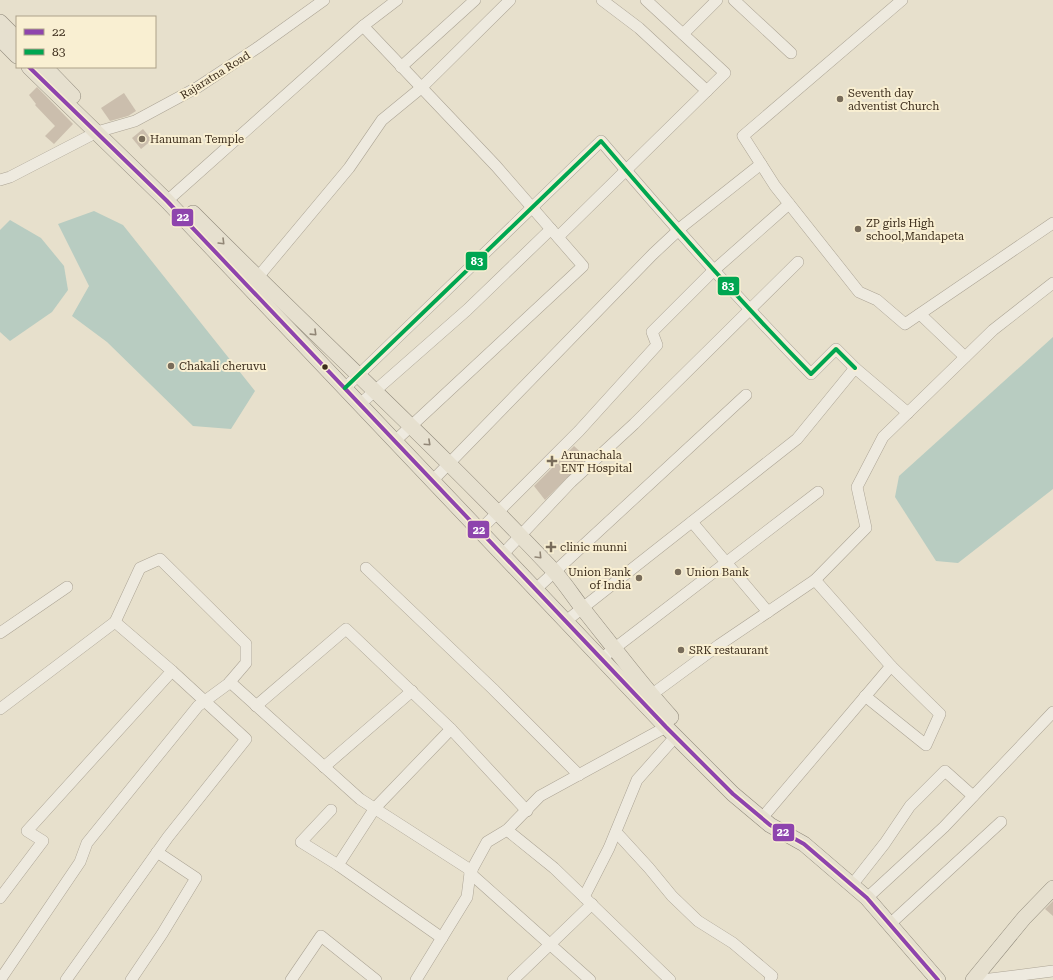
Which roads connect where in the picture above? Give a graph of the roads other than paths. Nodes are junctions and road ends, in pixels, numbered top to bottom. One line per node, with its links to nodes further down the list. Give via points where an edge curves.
1 (397, 0): 11 (street)
2 (476, 0): 17 (street)
3 (510, 0): 20 (street)
4 (602, 0): 21 (street, via 639,28)
5 (646, 0): 12 (street)
6 (717, 0): 12 (street)
7 (734, 0): 15 (street)
8 (902, 0): 23 (street, via 743,136)
9 (317, 2): 22 (street, Rajaratna Road, via 257,48 198,87 135,121)
10 (0, 22): 13 (main road)
11 (363, 26): 17 (street); 26 (street)
12 (683, 34): 21 (street, via 725,73)
13 (16, 38)
14 (0, 39): 16 (main road)
15 (791, 53)
16 (16, 55)
17 (401, 67): 20 (street)
18 (30, 68): 22 (main road)
19 (46, 68): 22 (main road)
20 (421, 88): 28 (street); 34 (street, via 382,120 349,168)
21 (707, 91): 24 (street)
22 (101, 131): 25 (street, Rajaratna Road); 26 (main road)
23 (761, 164): 27 (street); 30 (street)
24 (626, 171): 28 (street, via 601,142); 30 (street); 31 (street)
25 (0, 180)
26 (171, 198): 34 (main road)
27 (789, 204): 33 (street); 37 (street, via 859,292 877,300 906,324)
28 (533, 208): 31 (street); 40 (street)
29 (1053, 223): 37 (street)
30 (677, 231): 33 (street); 48 (street)
31 (555, 233): 42 (street); 46 (street, via 583,266)
32 (798, 262): 36 (street)
33 (714, 271): 36 (street); 51 (street, via 652,332 657,346 579,431)
34 (254, 283): 40 (main road, one-way to 40); 41 (main road)
35 (1053, 283): 38 (street, via 993,330)
36 (749, 311): 39 (street, via 811,374 836,349); 54 (street, via 571,482)
37 (920, 314): 38 (street)
38 (966, 357): 45 (street)
39 (855, 368): 45 (street); 52 (street, via 797,439)
40 (358, 375): 41 (street); 42 (main road)
41 (345, 388): 44 (main road)
42 (374, 392): 44 (street); 46 (main road)
43 (746, 395): 58 (street)
44 (360, 404): 47 (main road)
45 (908, 412): 59 (street, via 883,437 858,487 866,528)
46 (410, 426): 47 (street); 48 (main road, one-way to 48)
47 (395, 441): 49 (main road)
48 (449, 463): 49 (street); 51 (main road)
49 (432, 480): 53 (main road)
50 (818, 492): 56 (street)
51 (498, 512): 53 (street); 54 (main road)
52 (692, 522): 56 (street); 62 (street)
53 (480, 530): 55 (main road)
54 (520, 536): 55 (street); 58 (main road, one-way to 58)
55 (503, 554): 61 (main road)
56 (727, 562): 63 (street); 67 (street)
57 (366, 568): 82 (street, via 493,688)
58 (555, 572): 61 (street); 62 (main road)
59 (815, 580): 63 (street); 69 (street)
60 (67, 587): 66 (street)
61 (536, 589): 64 (main road)
62 (582, 608): 64 (street); 67 (main road)
63 (768, 612): 74 (street)
64 (566, 621): 68 (main road)
65 (115, 622): 70 (street); 71 (street, via 140,568 160,559 246,644 246,663); 77 (street)
66 (0, 633)
67 (615, 648): 68 (street); 74 (main road)
68 (602, 658): 74 (main road)
69 (891, 666): 73 (street); 73 (street, via 940,714 926,745)
70 (172, 671): 75 (street); 96 (street, via 27,831 43,840)
71 (230, 682): 75 (street); 76 (street)
72 (412, 691): 76 (street, via 346,629); 79 (street); 81 (street)
73 (865, 696): 87 (street)
74 (647, 698): 80 (main road); 87 (main road)
75 (204, 702): 91 (street, via 246,739); 103 (street, via 198,706 87,842 80,862)
76 (256, 706): 81 (street)
77 (0, 709)
78 (1053, 712): 83 (street)
79 (451, 729): 84 (street); 86 (street)
80 (671, 731): 82 (street); 87 (main road, via 733,794); 90 (street, via 637,780)
81 (324, 767): 84 (street, via 360,799)
82 (579, 775): 86 (street, via 540,796)
83 (973, 796): 94 (street, via 945,770 910,806); 97 (street, via 944,827)
84 (375, 808): 92 (street); 93 (street)
85 (331, 810): 92 (street, via 302,842)
86 (527, 811): 89 (street)
87 (765, 815): 94 (main road, via 770,825 804,844)
88 (1001, 822): 99 (street)
89 (506, 830): 93 (street, via 487,842); 98 (street, via 554,868)
90 (616, 832): 98 (street); 112 (street, via 672,896 698,921 733,943 772,976)
91 (157, 852): 104 (street); 105 (street, via 196,878)
92 (338, 865): 100 (street)
93 (471, 872): 100 (street, via 467,897); 101 (street)
94 (852, 885): 97 (main road)
95 (1053, 888): 114 (main road, via 1024,918)
96 (0, 898)
97 (867, 898): 99 (main road)
98 (588, 900): 101 (street); 111 (street)
99 (890, 924): 113 (main road)
100 (442, 938): 108 (street)
101 (550, 944): 109 (street); 110 (street)
102 (1053, 972): 115 (street)
103 (0, 980)
104 (66, 980)
105 (131, 980)
106 (290, 980): 107 (street, via 321,936)
107 (376, 980)
108 (416, 980)
109 (513, 980)
110 (590, 980)
111 (670, 980)
112 (770, 980)
113 (938, 980)
114 (973, 980)
115 (982, 980)

